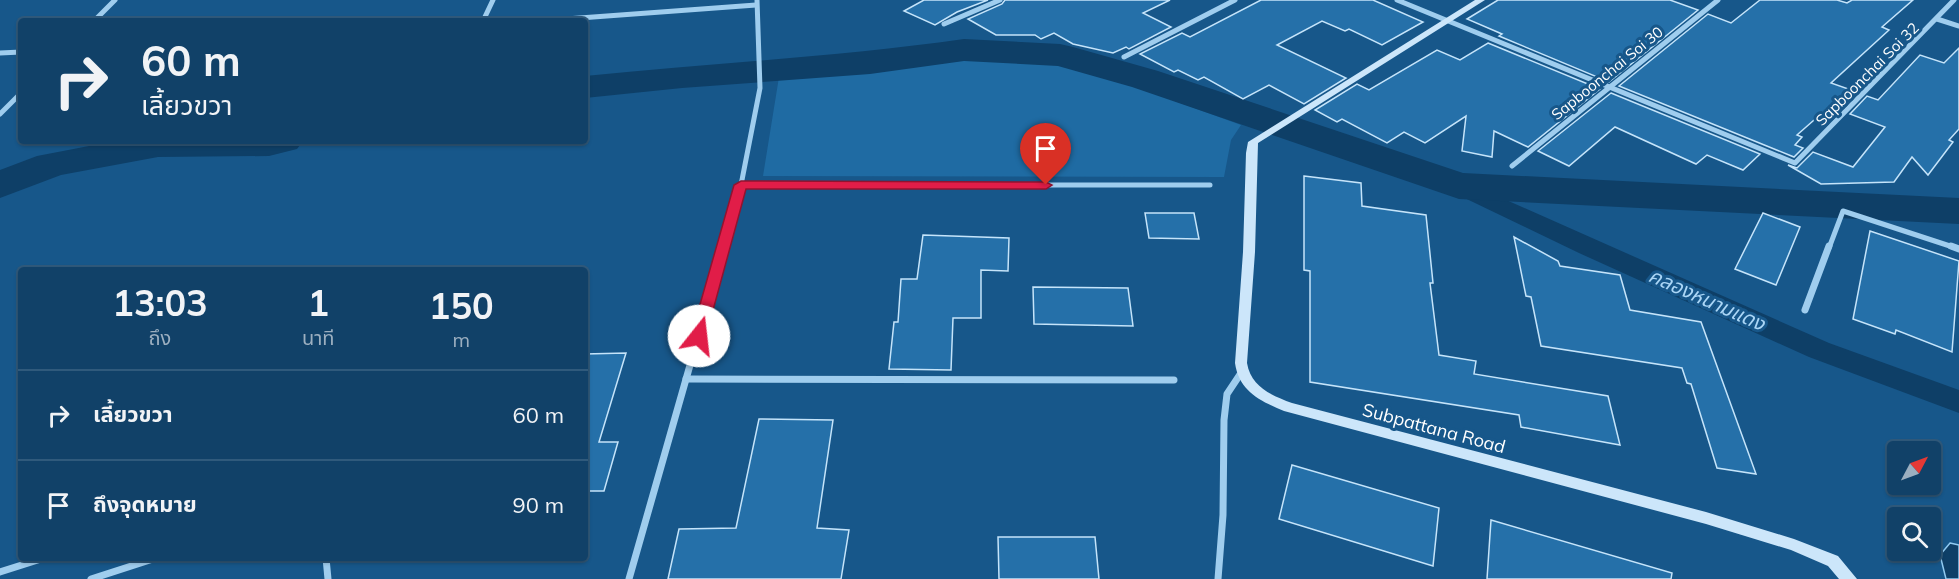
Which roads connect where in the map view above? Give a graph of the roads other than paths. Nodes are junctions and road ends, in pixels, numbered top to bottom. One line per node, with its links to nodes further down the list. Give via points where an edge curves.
1 (115, 0): 10 (street)
2 (493, 0): 11 (street)
3 (1000, 0): 15 (street)
4 (1235, 0): 19 (street)
5 (1396, 0): 14 (street)
6 (1481, 0): 14 (street)
7 (1718, 0): 20 (street, Sapboonchai Soi 30)
8 (1954, 0): 13 (street, Sapboonchai Soi 32)
9 (756, 2): 12 (street); 24 (street, via 760,88)
10 (97, 18)
11 (484, 18)
12 (573, 18)
13 (1937, 19): 16 (street); 20 (street, Sapboonchai Soi 32, via 1795,163)
14 (1447, 21): 20 (street); 28 (street, via 1253,142)
15 (944, 24)
16 (1959, 26)
17 (18, 52): 18 (street)
18 (0, 53)
19 (1124, 57)
20 (1608, 87): 23 (street, Sapboonchai Soi 30)
21 (18, 96): 22 (street)
22 (0, 114)
23 (1512, 166)
24 (741, 185): 25 (street); 29 (street)
25 (1210, 185)
26 (1959, 249): 27 (street, via 1843,211)
27 (1805, 310)
28 (1241, 374): 38 (street, via 1227,394 1224,420); 39 (street, Subpattana Road, via 1249,387 1289,407 1794,545 1833,561)
29 (686, 379): 30 (street); 37 (street)
30 (1174, 380)
31 (35, 561): 34 (street)
32 (147, 561): 35 (street)
33 (326, 561): 36 (street)
34 (0, 572)
35 (91, 579)
36 (328, 579)
37 (629, 579)
38 (1218, 579)
39 (1849, 579)

